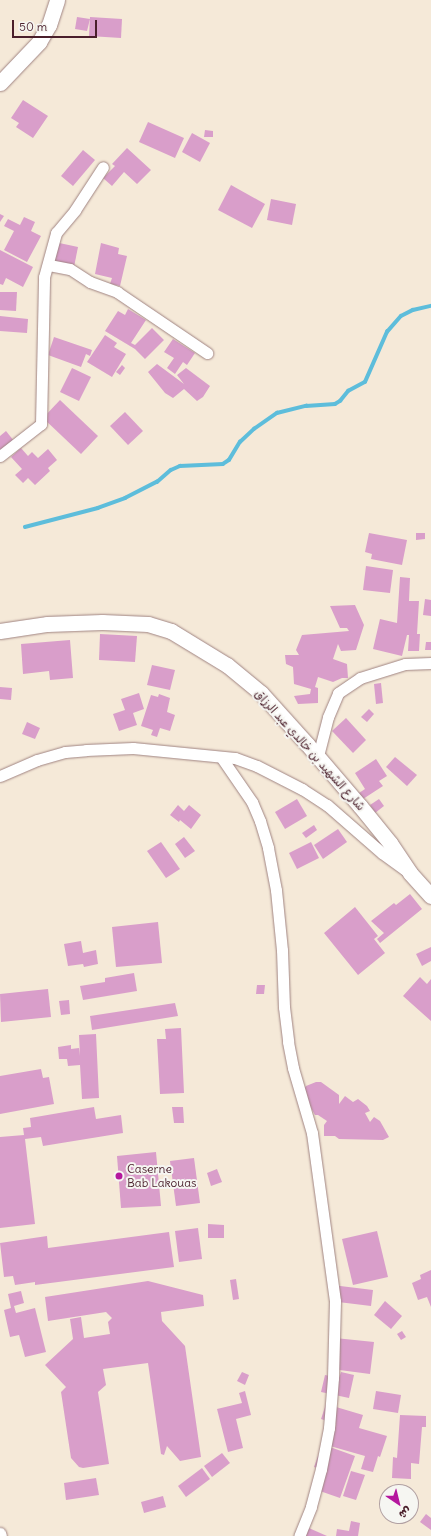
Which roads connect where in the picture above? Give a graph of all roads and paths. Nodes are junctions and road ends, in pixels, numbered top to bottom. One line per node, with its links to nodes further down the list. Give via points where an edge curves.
1 (57, 0): 2 (main road, via 49,25 39,42)
2 (0, 83)
3 (103, 168): 4 (street, via 56,233)
4 (49, 265): 5 (street, via 70,269 90,282 118,292); 6 (street, via 44,277 41,424)
5 (207, 353)
6 (0, 456)
7 (0, 631): 9 (main road, شارع الشهيد بن خالدي عبد الرزاق, via 46,624 102,622 148,624 171,631 227,665 261,693)
8 (431, 663): 9 (street, via 405,664 360,678 338,693 328,716)
9 (318, 756): 12 (main road, شارع الشهيد بن خالدي عبد الرزاق, via 390,843)
10 (221, 757): 11 (street, via 133,748 86,750 65,752 37,760); 12 (street, via 235,758 257,766 302,789 327,805 382,853); 16 (street, via 252,802 268,848 276,890 288,1042 312,1133 336,1301 334,1378 329,1428 311,1507)
11 (0, 776)
12 (410, 873): 13 (main road, شارع الشهيد بن خالدي عبد الرزاق)
13 (431, 896)
14 (0, 1533): 15 (street)
15 (1, 1536)
16 (299, 1536)

